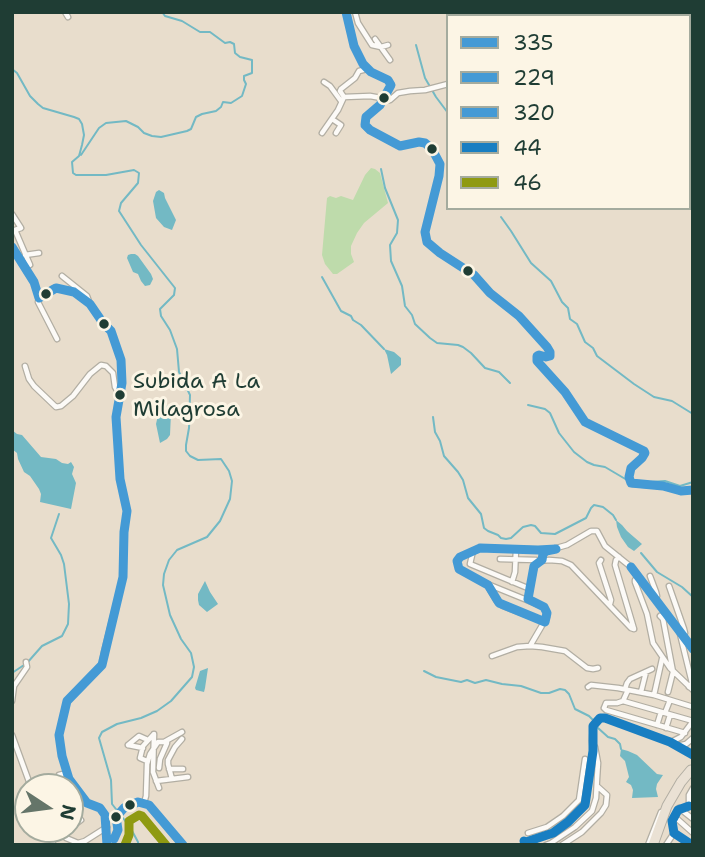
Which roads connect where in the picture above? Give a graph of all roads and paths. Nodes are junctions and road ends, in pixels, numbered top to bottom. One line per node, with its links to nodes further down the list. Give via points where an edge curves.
1 (346, 12): 7 (street, via 354,46)
2 (355, 12): 5 (street, via 368,41)
3 (375, 39): 5 (street)
4 (388, 45): 5 (street)
5 (381, 47): 6 (street)
6 (390, 60)
7 (367, 69): 10 (street, via 341,89); 11 (street, via 390,82)
8 (324, 82): 10 (street)
9 (446, 85): 11 (street)
10 (342, 99): 11 (street, via 370,96); 12 (street)
11 (383, 100): 26 (street, via 366,117 367,127 400,146 425,143 440,164 426,242 474,275 547,347 550,356 539,355 537,361 585,422 644,451 631,468 631,483)
12 (332, 119): 13 (street); 14 (street, via 341,125)
13 (322, 133)
14 (337, 133)
15 (12, 214): 18 (street, via 21,228 15,230)
16 (12, 247): 19 (street)
17 (39, 253): 18 (street)
18 (25, 255): 19 (street, via 30,265)
19 (24, 267): 21 (street)
20 (62, 276): 22 (street, via 88,296)
21 (39, 298): 22 (street, via 56,288 74,292); 23 (street)
22 (90, 304): 25 (street, via 115,338 121,360)
23 (57, 339)
24 (25, 366): 25 (street, via 34,386 58,407 100,365 113,373)
25 (120, 394): 95 (street, via 116,416 127,511 123,577 102,665 65,706 59,736)
26 (693, 490)
27 (516, 549): 28 (street); 29 (street); 32 (street)
28 (473, 550): 36 (street, via 470,564); 37 (street, via 460,557 457,565)
29 (539, 557): 30 (street, via 594,530); 32 (street); 39 (street); 42 (street, via 575,568)
30 (619, 557): 35 (street); 42 (street, via 615,565 634,629)
31 (500, 558): 32 (street)
32 (516, 559): 36 (street)
33 (601, 560): 42 (street)
34 (650, 576): 41 (street)
35 (638, 577): 41 (street); 51 (street, via 635,582 653,643)
36 (512, 582): 39 (street)
37 (488, 585): 40 (street); 44 (street, via 503,606)
38 (669, 586): 46 (street)
39 (530, 589): 40 (street)
40 (528, 600): 44 (street, via 544,607)
41 (655, 600): 45 (street)
42 (610, 605)
43 (660, 616): 53 (street)
44 (544, 622): 48 (street)
45 (677, 627): 46 (street); 47 (street)
46 (683, 636): 47 (street)
47 (686, 644): 49 (street); 59 (street)
48 (530, 646): 50 (street); 54 (street, via 565,651 587,668)
49 (693, 649)
50 (492, 656)
51 (662, 657): 53 (street); 63 (street)
52 (26, 662): 65 (street)
53 (669, 664): 57 (street)
54 (598, 668)
55 (652, 669): 56 (street)
56 (646, 672): 60 (street, via 630,679); 61 (street)
57 (673, 672): 59 (street); 62 (street)
58 (588, 687): 60 (street)
59 (691, 689)
60 (626, 690): 61 (street); 66 (street)
61 (641, 692): 63 (street)
62 (668, 692)
63 (654, 695): 64 (street)
64 (670, 700): 67 (street); 68 (street)
65 (12, 701)
66 (623, 701): 68 (street); 70 (street, via 606,703 604,708)
67 (693, 707)
68 (666, 713): 69 (street); 71 (street); 72 (street)
69 (693, 721): 75 (street)
70 (650, 723): 71 (street); 76 (street)
71 (657, 725): 72 (street)
72 (666, 728): 73 (street)
73 (674, 730): 75 (street); 82 (street)
74 (182, 732): 85 (street)
75 (685, 733): 82 (street)
76 (645, 734): 78 (street, via 605,718 596,721); 82 (street)
77 (12, 735): 94 (street)
78 (593, 736): 100 (street); 101 (street)
79 (693, 738): 84 (street)
80 (182, 739): 91 (street, via 170,755)
81 (148, 740): 85 (street, via 154,734); 86 (street); 86 (street, via 139,736 128,745)
82 (670, 742): 84 (street)
83 (167, 743): 90 (street)
84 (677, 746): 87 (street)
85 (154, 747): 89 (street); 97 (street, via 153,772)
86 (143, 748): 89 (street, via 140,758)
87 (693, 755)
88 (584, 759): 99 (street)
89 (147, 761): 105 (street)
90 (159, 768)
91 (169, 769): 92 (street); 98 (street)
92 (183, 769)
93 (692, 769): 123 (street, via 669,795); 124 (highway, via 667,806); 125 (highway)
94 (26, 773)
95 (67, 773)
96 (188, 777): 98 (street)
97 (160, 778): 98 (street); 102 (street)
98 (172, 779)
99 (581, 786): 101 (street); 106 (street)
100 (597, 786): 121 (street, via 592,810 576,827); 122 (street, via 607,796 601,813)
101 (588, 787): 109 (street)
102 (159, 788)
103 (693, 788): 107 (street, via 689,795)
104 (84, 801): 112 (street, via 100,808)
105 (144, 803): 119 (street, via 134,802 118,814 117,833); 120 (street)
106 (574, 806): 109 (street); 115 (street, via 547,827 530,832)
107 (692, 806): 108 (street)
108 (679, 808): 110 (street); 111 (street)
109 (579, 811): 115 (street, via 553,833)
110 (674, 816): 113 (street); 114 (street)
111 (693, 820)
112 (107, 827): 116 (street); 119 (street)
113 (674, 833): 118 (street); 126 (street)
114 (693, 833)
115 (534, 839): 117 (street)
116 (84, 841)
117 (524, 841)
118 (691, 843)
119 (109, 845)
120 (183, 845)
121 (546, 845)
122 (562, 845)
123 (648, 845)
124 (653, 845)
125 (659, 845)
126 (666, 845)

